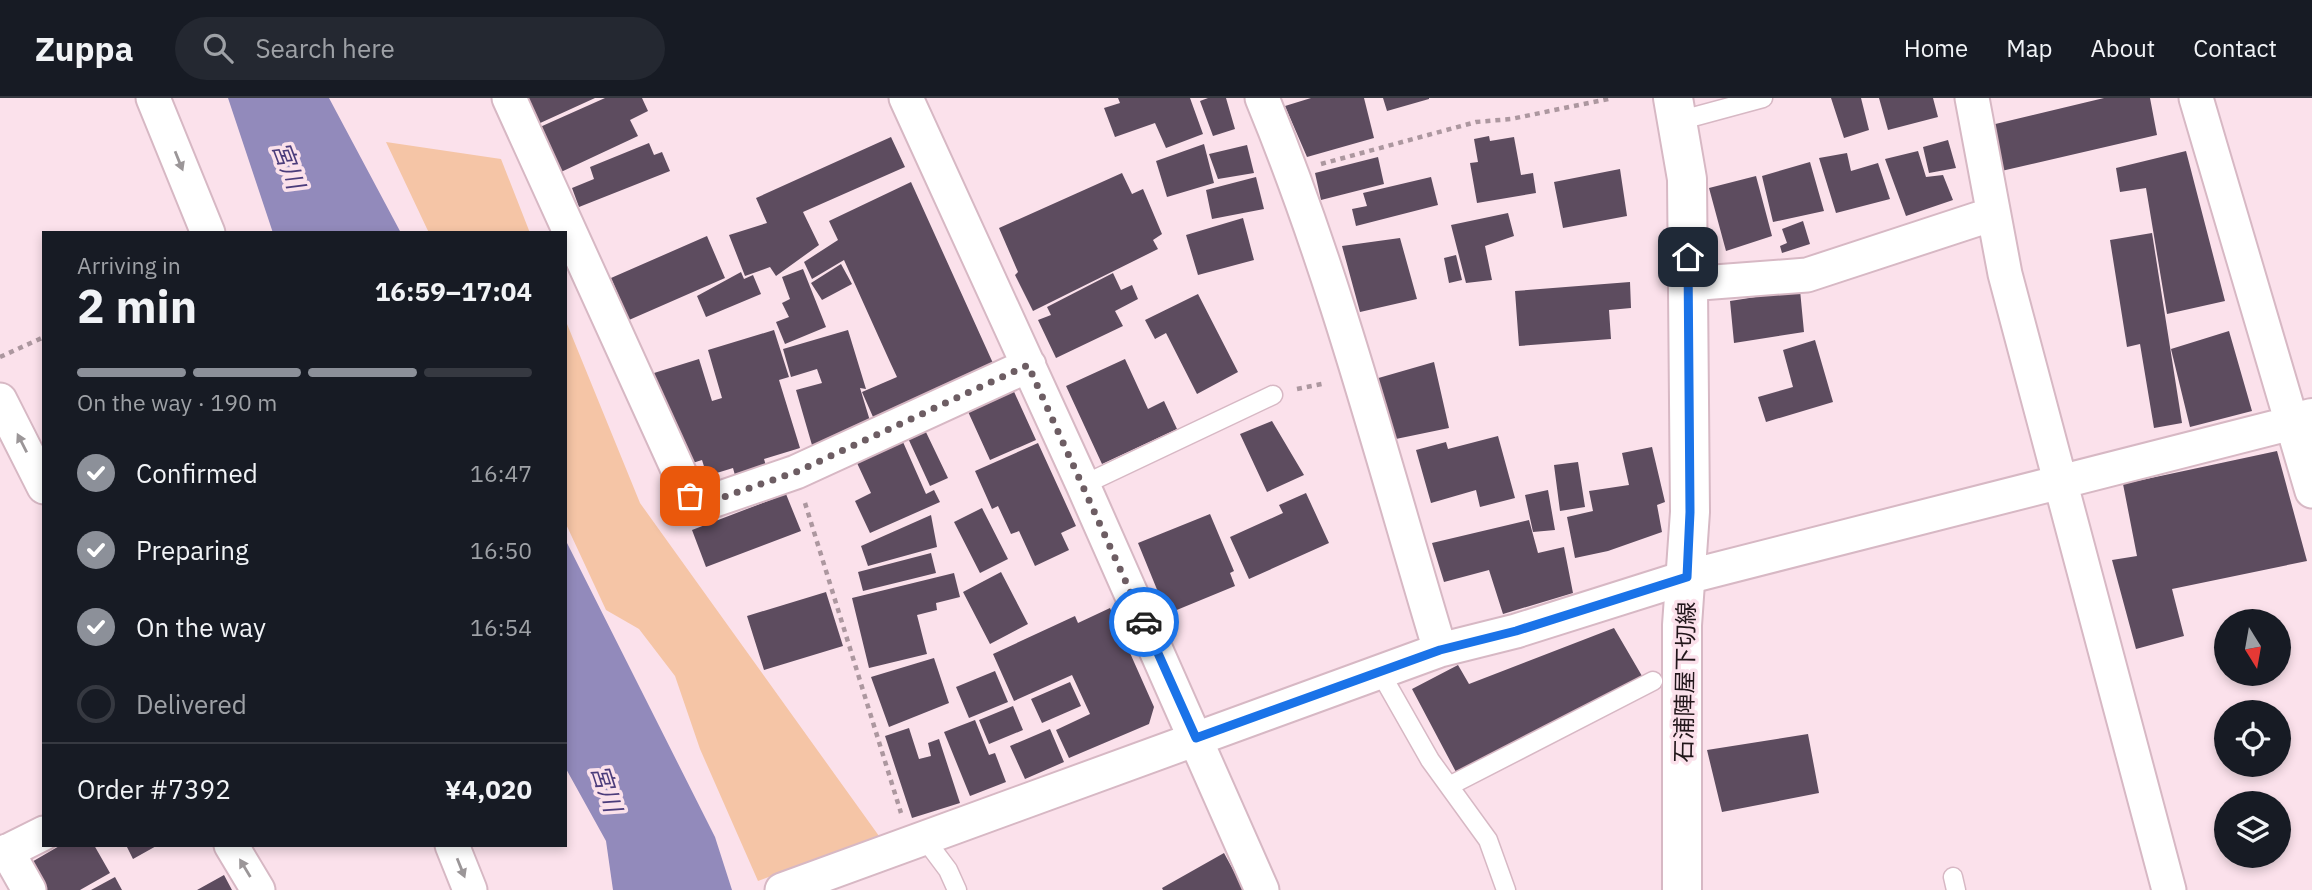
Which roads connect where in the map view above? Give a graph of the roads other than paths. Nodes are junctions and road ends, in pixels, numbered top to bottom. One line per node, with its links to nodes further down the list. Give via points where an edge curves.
1 (153, 98): 10 (street, one-way to 10)
2 (509, 98): 12 (street, via 690,496 706,503 796,472)
3 (906, 98): 12 (street)
4 (1262, 98): 21 (street, via 1292,172)
5 (1763, 98): 8 (lane)
6 (1972, 98): 9 (street)
7 (2196, 98): 15 (street)
8 (1676, 109): 11 (main road, 石浦陣屋下切線, via 1687,179)
9 (1993, 214): 11 (street, via 1807,275); 16 (street, via 2004,274)
10 (207, 231)
11 (1688, 284): 20 (main road, 石浦陣屋下切線)
12 (1028, 365): 18 (street)
13 (1273, 395): 18 (lane)
14 (0, 400): 17 (street, one-way to 14)
15 (2302, 421): 16 (street); 19 (street)
16 (2061, 479): 20 (street); 39 (street)
17 (42, 483)
18 (1083, 485): 24 (street)
19 (2312, 491)
20 (1687, 577): 21 (street); 38 (main road, 石浦陣屋下切線, via 1682,625)
21 (1440, 650): 22 (street)
22 (1380, 672): 24 (street); 25 (lane)
23 (1653, 681): 25 (lane)
24 (1196, 738): 27 (street); 36 (street)
25 (1449, 786): 37 (lane, via 1488,840)
26 (42, 834): 28 (street)
27 (910, 843): 34 (street); 35 (lane, via 948,870)
28 (5, 846): 31 (street)
29 (232, 847): 32 (street, one-way to 29)
30 (453, 847): 33 (street, one-way to 33)
31 (29, 890)
32 (258, 890)
33 (470, 890)
34 (782, 890)
35 (957, 890)
36 (1262, 890)
37 (1506, 890)
38 (1682, 890)
39 (2169, 890)

